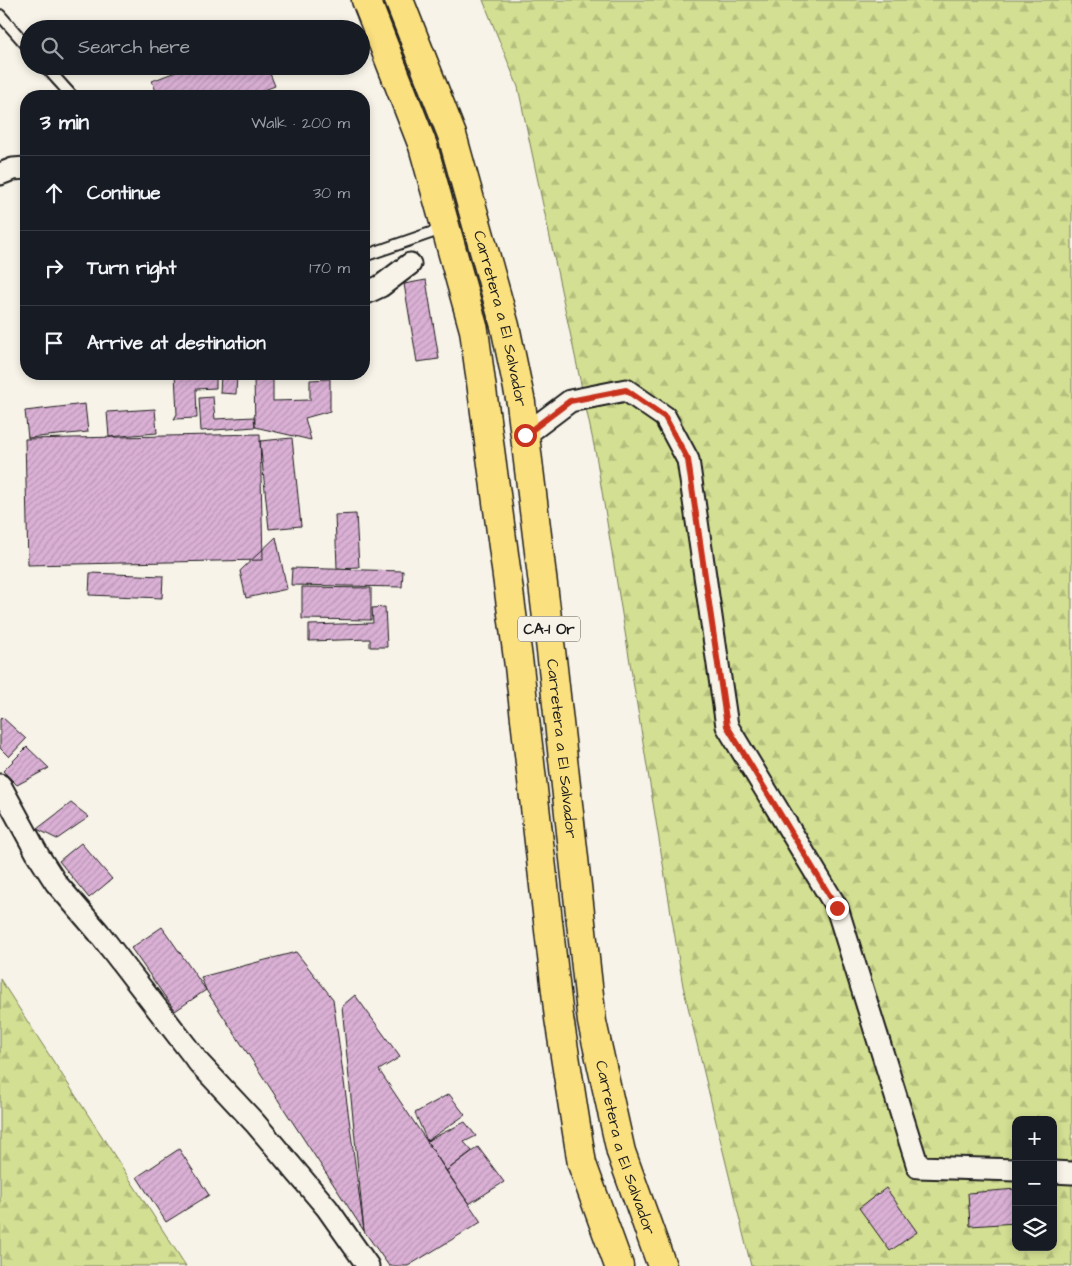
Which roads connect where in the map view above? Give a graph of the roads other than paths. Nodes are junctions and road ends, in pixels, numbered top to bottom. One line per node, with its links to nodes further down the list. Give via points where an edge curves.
1 (366, 0): 9 (highway, Carretera a El Salvador / CA-1 Or, via 423,146)
2 (399, 0): 12 (highway, Carretera a El Salvador / CA-1 Or, via 452,135)
3 (0, 15): 4 (lane)
4 (20, 38)
5 (53, 75): 6 (lane)
6 (67, 90)
7 (20, 168): 8 (street)
8 (0, 174)
9 (446, 228): 10 (lane); 13 (highway, Carretera a El Salvador / CA-1 Or)
10 (370, 254)
11 (410, 264): 14 (street)
12 (488, 266): 13 (highway); 15 (highway, Carretera a El Salvador / CA-1 Or, via 505,326)
13 (459, 274): 21 (highway, Carretera a El Salvador / CA-1 Or, via 474,330 486,408 560,1027 582,1164)
14 (370, 291)
15 (525, 435): 17 (street, via 570,401 626,390 665,417 688,460 727,726 837,908 918,1167); 22 (highway, Carretera a El Salvador / CA-1 Or, via 592,1022 621,1152)
16 (0, 784): 20 (street, via 56,883 199,1063 255,1122 327,1208)
17 (1012, 1170)
18 (1057, 1172): 19 (street)
19 (1072, 1172)
20 (368, 1266)
21 (619, 1266)
22 (662, 1266)

